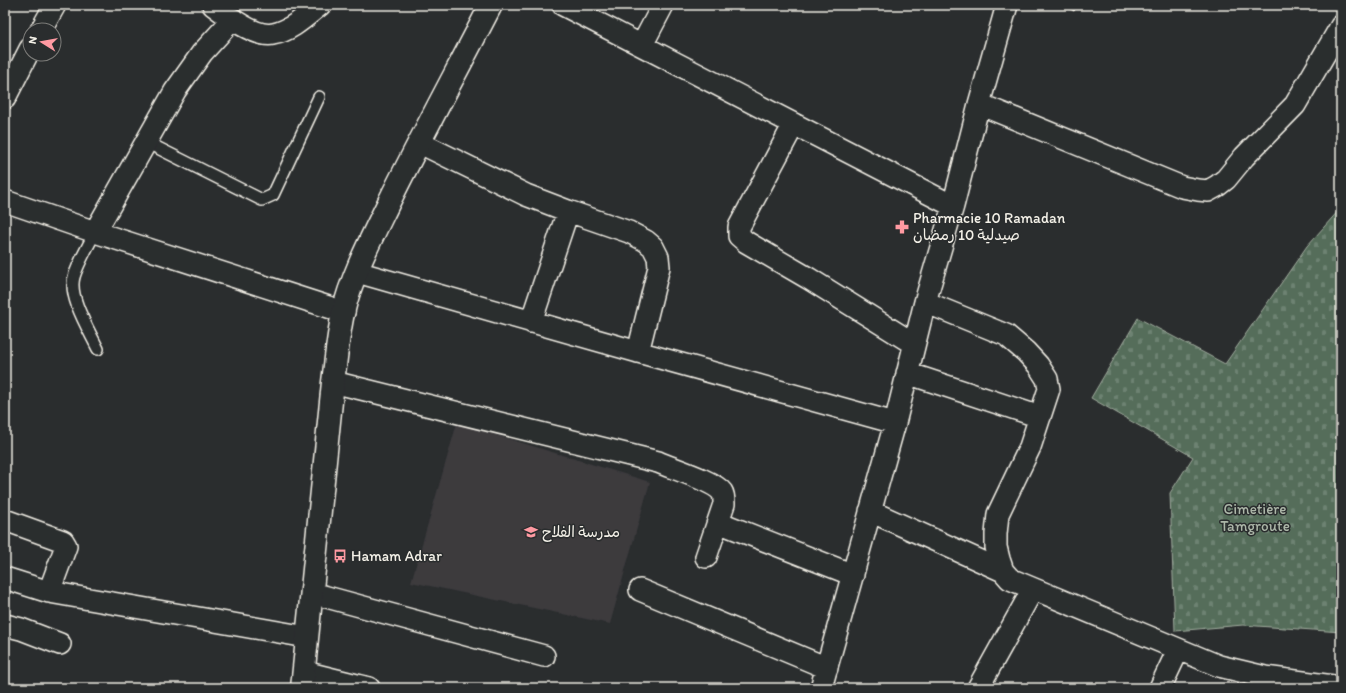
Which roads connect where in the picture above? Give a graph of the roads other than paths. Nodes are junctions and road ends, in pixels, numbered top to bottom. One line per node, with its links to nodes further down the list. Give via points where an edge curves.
1 (55, 5): 9 (street)
2 (213, 5): 8 (street)
3 (320, 5): 8 (street, via 296,24 272,35 261,34)
4 (491, 5): 18 (street)
5 (563, 5): 11 (street)
6 (663, 5): 11 (street)
7 (1007, 5): 15 (street)
8 (233, 19): 17 (street, via 202,54 175,91)
9 (45, 22)
10 (1341, 26): 15 (street, via 1295,104 1226,179 1208,191 1182,187)
11 (642, 45): 16 (street)
12 (23, 62): 14 (street)
13 (319, 97): 17 (lane, via 273,195 262,200)
14 (5, 98)
15 (979, 104): 20 (street)
16 (794, 124): 20 (street); 27 (street, via 739,227 740,236)
17 (146, 142): 22 (street)
18 (420, 143): 21 (street, via 526,195); 23 (street)
19 (5, 201): 22 (street)
20 (953, 206): 24 (street)
21 (568, 211): 26 (street); 29 (street, via 629,232 653,247 658,257 659,267)
22 (95, 232): 25 (street); 28 (lane, via 74,277 73,289 75,300)
23 (357, 272): 25 (street); 26 (street)
24 (925, 302): 27 (street); 32 (street, via 1006,335 1026,352 1047,379 1049,389)
25 (344, 312): 31 (street)
26 (532, 322): 29 (street)
27 (914, 344): 30 (street)
28 (98, 349)
29 (638, 352): 33 (street)
30 (908, 373): 32 (street); 33 (street)
31 (334, 382): 36 (street, via 658,462 720,490 724,504); 44 (street)
32 (1040, 417): 38 (street, via 1030,447 998,514 996,547)
33 (895, 423): 34 (street)
34 (870, 511): 38 (street); 39 (street)
35 (5, 520): 43 (street, via 66,543)
36 (718, 522): 37 (street); 39 (street)
37 (706, 557)
38 (1003, 571): 41 (street, via 1010,579)
39 (853, 575): 50 (street)
40 (5, 578): 43 (street)
41 (1033, 589): 48 (street); 54 (street)
42 (640, 590): 50 (street)
43 (49, 592): 46 (street)
44 (312, 593): 46 (street); 49 (street)
45 (5, 625): 47 (street)
46 (307, 637): 51 (street)
47 (60, 644)
48 (1178, 650): 52 (street, via 1219,666 1265,677); 55 (street)
49 (544, 656)
50 (824, 678)
51 (303, 680): 53 (street)
52 (1341, 687)
53 (369, 688)
54 (978, 688)
55 (1160, 688)

